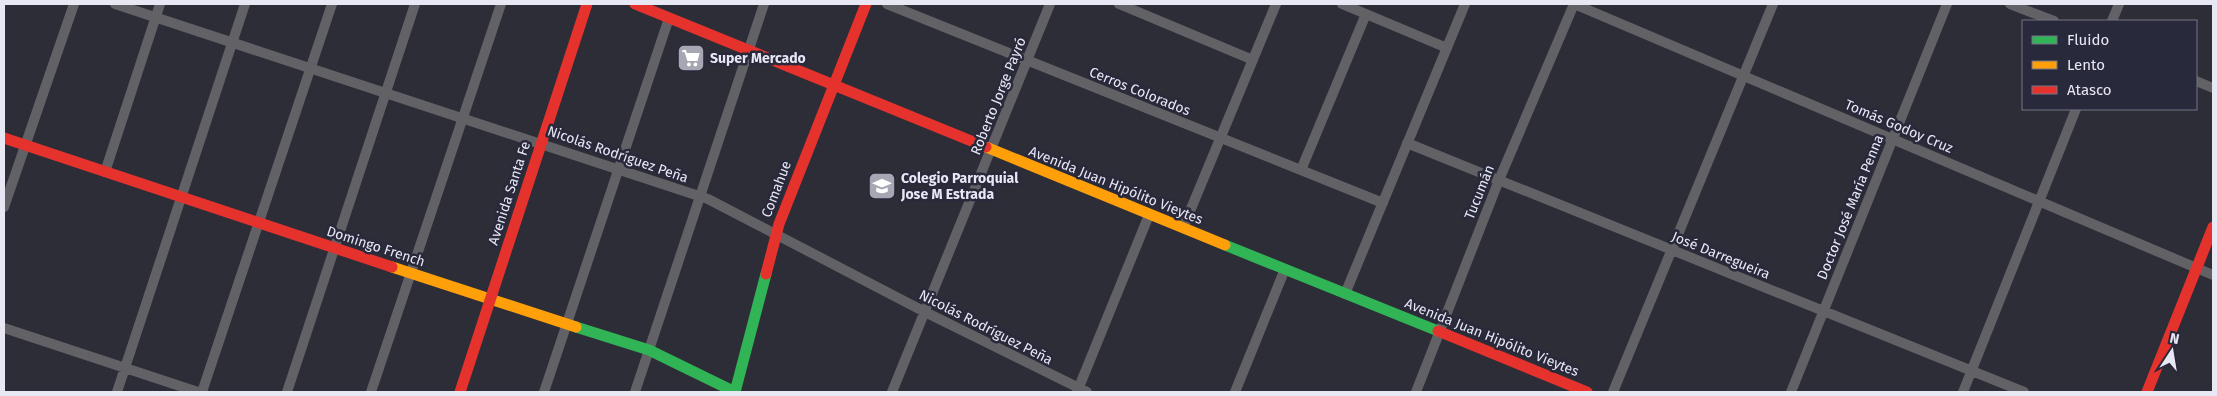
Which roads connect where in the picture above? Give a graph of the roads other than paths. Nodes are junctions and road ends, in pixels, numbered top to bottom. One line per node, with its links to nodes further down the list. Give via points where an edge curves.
1 (74, 4): 46 (street)
2 (115, 4): 24 (street, Nicolás Rodríguez Peña)
3 (160, 4): 24 (street)
4 (245, 4): 28 (street)
5 (332, 4): 33 (street)
6 (416, 4): 38 (street)
7 (502, 4): 40 (street)
8 (587, 4): 44 (street, Avenida Santa Fe)
9 (635, 4): 25 (street, Avenida Juan Hipólito Vieytes)
10 (764, 4): 30 (street)
11 (866, 4): 36 (street, Comahue)
12 (887, 4): 31 (street, Cerros Colorados)
13 (1050, 4): 31 (street, Roberto Jorge Payró)
14 (1119, 4): 32 (street)
15 (1276, 4): 32 (street)
16 (1342, 4): 23 (street)
17 (1465, 4): 29 (street)
18 (1574, 4): 34 (street, Tomás Godoy Cruz); 51 (street, Tucumán)
19 (1773, 4): 34 (street)
20 (1947, 4): 43 (street, Doctor José María Penna)
21 (2010, 4): 26 (street)
22 (2119, 4): 27 (street)
23 (1366, 14): 29 (street); 49 (street)
24 (156, 18): 28 (street, Nicolás Rodríguez Peña); 50 (street)
25 (669, 18): 30 (street, Avenida Juan Hipólito Vieytes); 48 (street)
26 (2051, 20)
27 (2112, 20)
28 (232, 43): 33 (street, Nicolás Rodríguez Peña); 52 (street)
29 (1447, 48): 45 (street)
30 (749, 50): 36 (street, Avenida Juan Hipólito Vieytes); 53 (street)
31 (1027, 60): 42 (street, Cerros Colorados); 47 (street, Roberto Jorge Payró)
32 (1253, 60): 42 (street)
33 (311, 68): 38 (street, Nicolás Rodríguez Peña); 58 (street)
34 (1743, 75): 43 (street, Tomás Godoy Cruz); 63 (street)
35 (2197, 81): 37 (street)
36 (833, 86): 47 (street, Avenida Juan Hipólito Vieytes); 61 (street, Comahue)
37 (2213, 88)
38 (386, 92): 40 (street, Nicolás Rodríguez Peña); 62 (street)
39 (2076, 110): 54 (street)
40 (464, 118): 44 (street, Nicolás Rodríguez Peña); 66 (street)
41 (4, 138): 46 (street, Domingo French)
42 (1220, 138): 49 (street, Cerros Colorados); 60 (street)
43 (1892, 138): 54 (street, Tomás Godoy Cruz); 71 (street, Doctor José María Penna)
44 (541, 143): 48 (street, Nicolás Rodríguez Peña); 69 (street, Avenida Santa Fe)
45 (1407, 143): 51 (street, José Darregueira); 55 (street)
46 (25, 145): 50 (street, Domingo French); 56 (street)
47 (990, 150): 57 (street, Avenida Juan Hipólito Vieytes); 70 (street, Roberto Jorge Payró)
48 (618, 169): 53 (street, Nicolás Rodríguez Peña); 72 (street)
49 (1301, 170): 55 (street, Cerros Colorados)
50 (105, 172): 52 (street, Domingo French)
51 (1498, 180): 63 (street, José Darregueira); 74 (street, Tucumán)
52 (181, 197): 58 (street, Domingo French); 76 (street)
53 (700, 197): 61 (street, Nicolás Rodríguez Peña); 75 (street)
54 (2039, 200): 64 (street, Tomás Godoy Cruz); 77 (street)
55 (1382, 203): 68 (street)
56 (4, 207)
57 (1149, 214): 60 (street, Avenida Juan Hipólito Vieytes); 78 (street)
58 (258, 223): 62 (street, Domingo French); 81 (street)
59 (2213, 227): 64 (street)
60 (1183, 228): 65 (street, Avenida Juan Hipólito Vieytes)
61 (775, 234): 70 (street, Nicolás Rodríguez Peña); 87 (street, Comahue)
62 (335, 249): 66 (street, Domingo French); 82 (street)
63 (1671, 250): 71 (street, José Darregueira); 92 (street)
64 (2197, 268): 67 (street, Tomás Godoy Cruz); 96 (street)
65 (1285, 269): 68 (street, Avenida Juan Hipólito Vieytes); 89 (street)
66 (412, 273): 69 (street, Domingo French); 83 (street)
67 (2213, 275)
68 (1345, 294): 74 (street, Avenida Juan Hipólito Vieytes)
69 (490, 298): 72 (street, Domingo French); 84 (street, Avenida Santa Fe)
70 (925, 312): 78 (street, Nicolás Rodríguez Peña); 88 (street, Roberto Jorge Payró)
71 (1823, 312): 77 (street, José Darregueira); 93 (street, Doctor José María Penna)
72 (567, 323): 75 (street, Domingo French); 85 (street)
73 (4, 328): 76 (street)
74 (1439, 330): 90 (street, Tucumán); 91 (street, Avenida Juan Hipólito Vieytes)
75 (648, 350): 86 (street); 87 (street, Domingo French)
76 (124, 368): 79 (street); 80 (street)
77 (1972, 371): 94 (street); 95 (street, José Darregueira)
78 (1081, 391)
79 (117, 392)
80 (198, 392)
81 (202, 392)
82 (287, 392)
83 (371, 392)
84 (460, 392)
85 (544, 392)
86 (634, 392)
87 (735, 392)
88 (892, 392)
89 (1236, 392)
90 (1416, 392)
91 (1587, 392)
92 (1613, 392)
93 (1790, 392)
94 (1963, 392)
95 (2024, 392)
96 (2147, 392)

